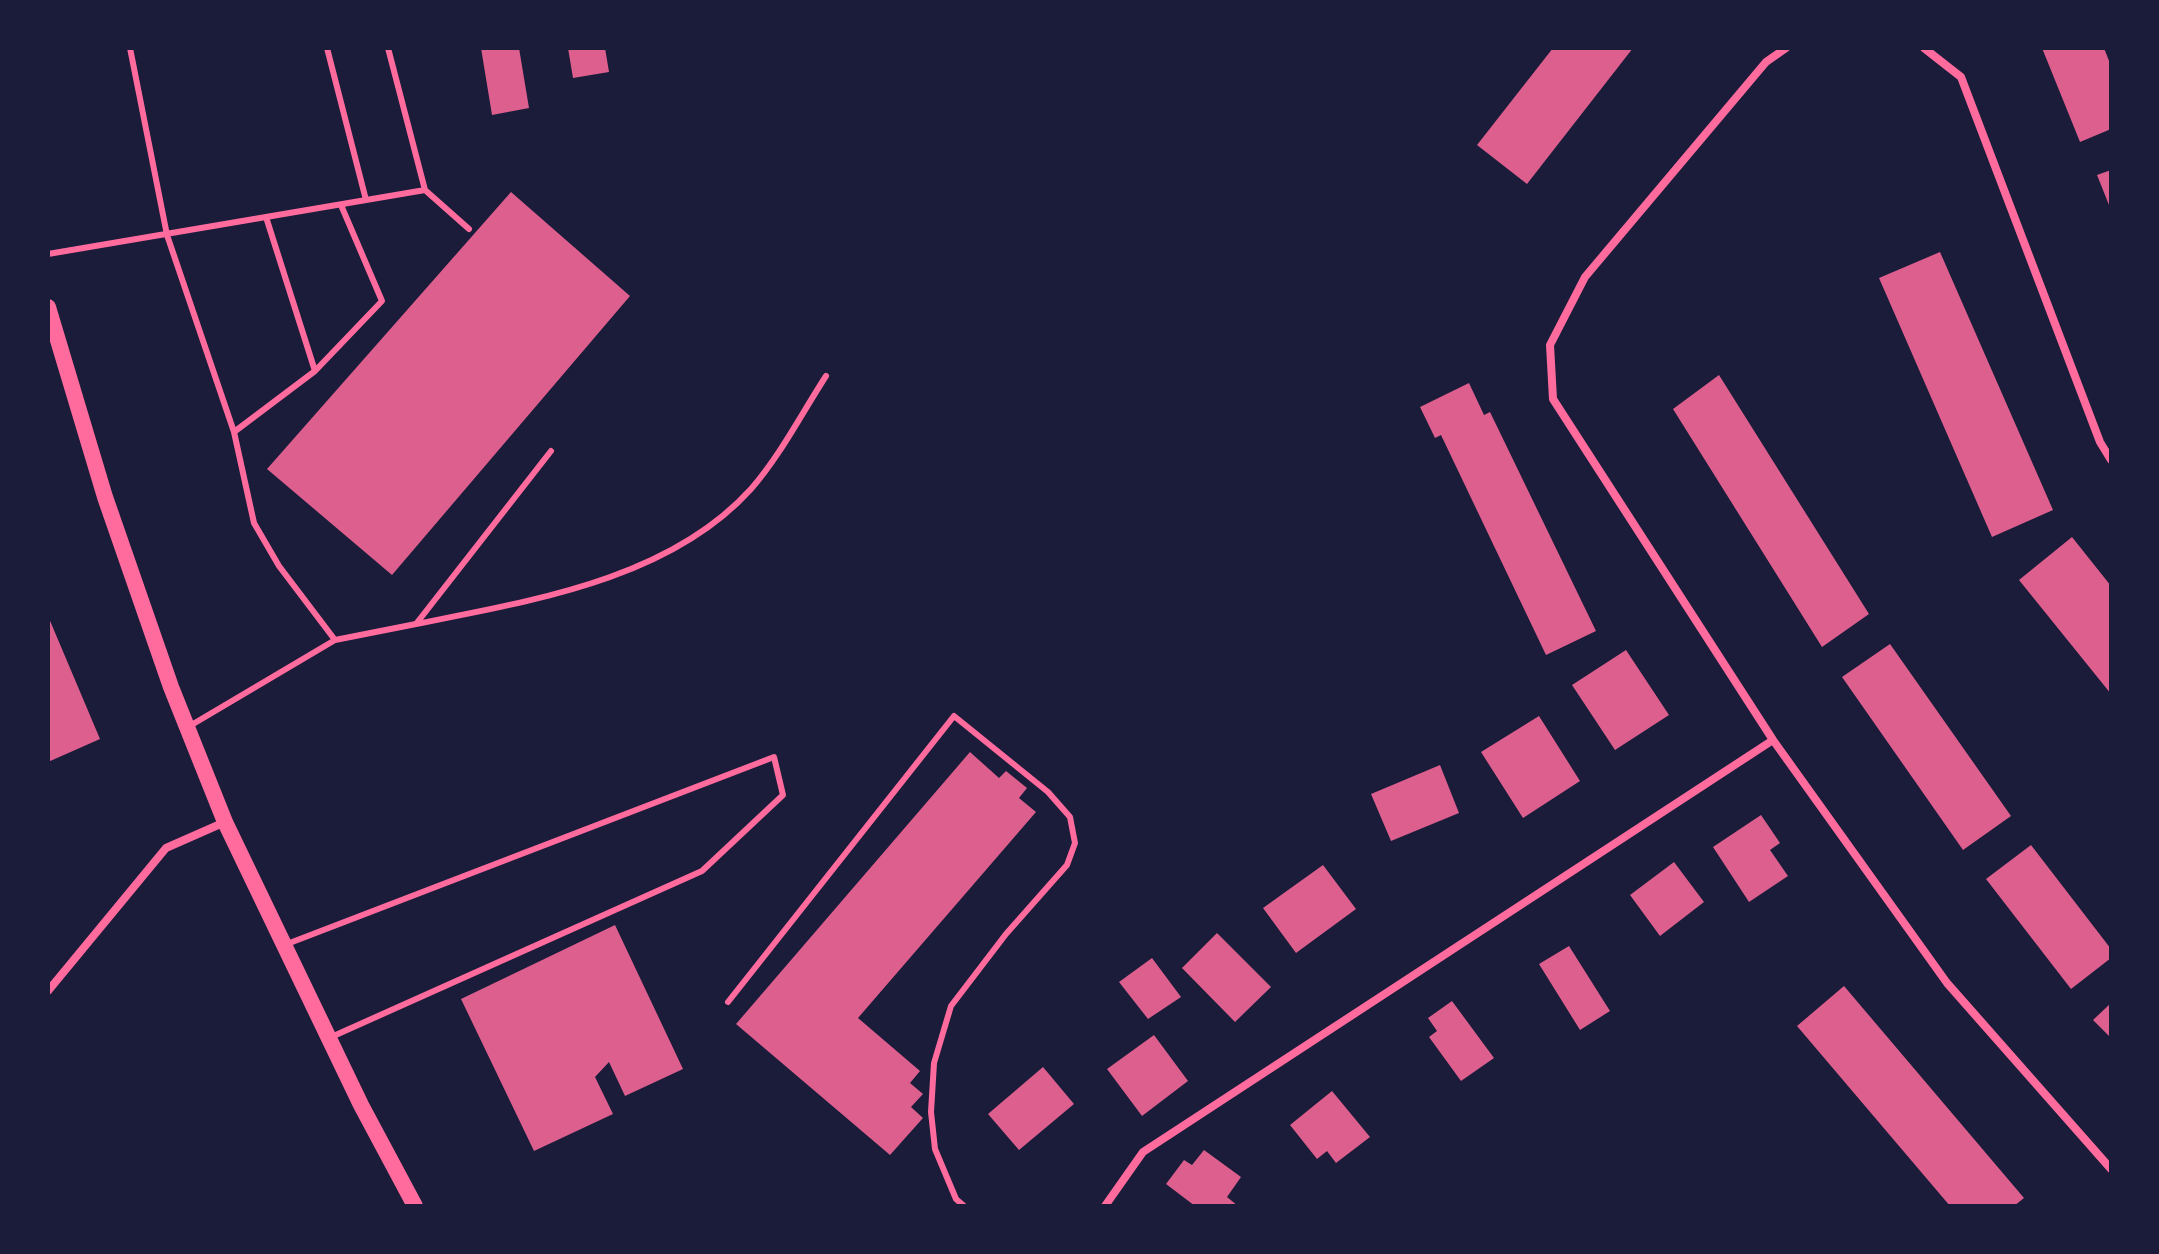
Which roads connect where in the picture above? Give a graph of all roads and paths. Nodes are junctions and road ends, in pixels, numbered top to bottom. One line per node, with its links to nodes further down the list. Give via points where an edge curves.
1 (130, 48): 11 (lane)
2 (327, 48): 7 (lane)
3 (388, 48): 6 (lane)
4 (1786, 48): 22 (street, via 1766,62 1585,277 1550,345 1553,399)
5 (1924, 48): 18 (street, via 1961,77)
6 (425, 190): 7 (lane); 10 (lane)
7 (366, 200): 8 (lane)
8 (341, 205): 9 (lane); 14 (lane, via 382,301)
9 (266, 217): 11 (lane); 14 (lane)
10 (469, 229)
11 (167, 235): 12 (lane); 16 (lane)
12 (48, 254)
13 (48, 307): 21 (main road, via 105,497)
14 (315, 371): 16 (lane)
15 (826, 376): 19 (lane, via 751,489 691,540 569,593)
16 (234, 432): 20 (lane, via 254,523)
17 (551, 451): 19 (lane)
18 (2111, 460)
19 (416, 624): 20 (lane)
20 (335, 640): 21 (lane)
21 (188, 727): 23 (main road)
22 (1773, 740): 28 (street, via 1947,983); 31 (street, via 1143,1152)
23 (225, 822): 24 (main road); 25 (street, via 166,848)
24 (284, 946): 27 (main road); 27 (lane, via 774,757 783,795 702,871)
25 (48, 991)
26 (728, 1002): 30 (lane, via 954,716 1048,792 1070,817 1075,843 1067,865 951,1006 934,1063 935,1149)
27 (329, 1038): 29 (main road)
28 (2111, 1169)
29 (415, 1206)
30 (964, 1206)
31 (1105, 1206)

